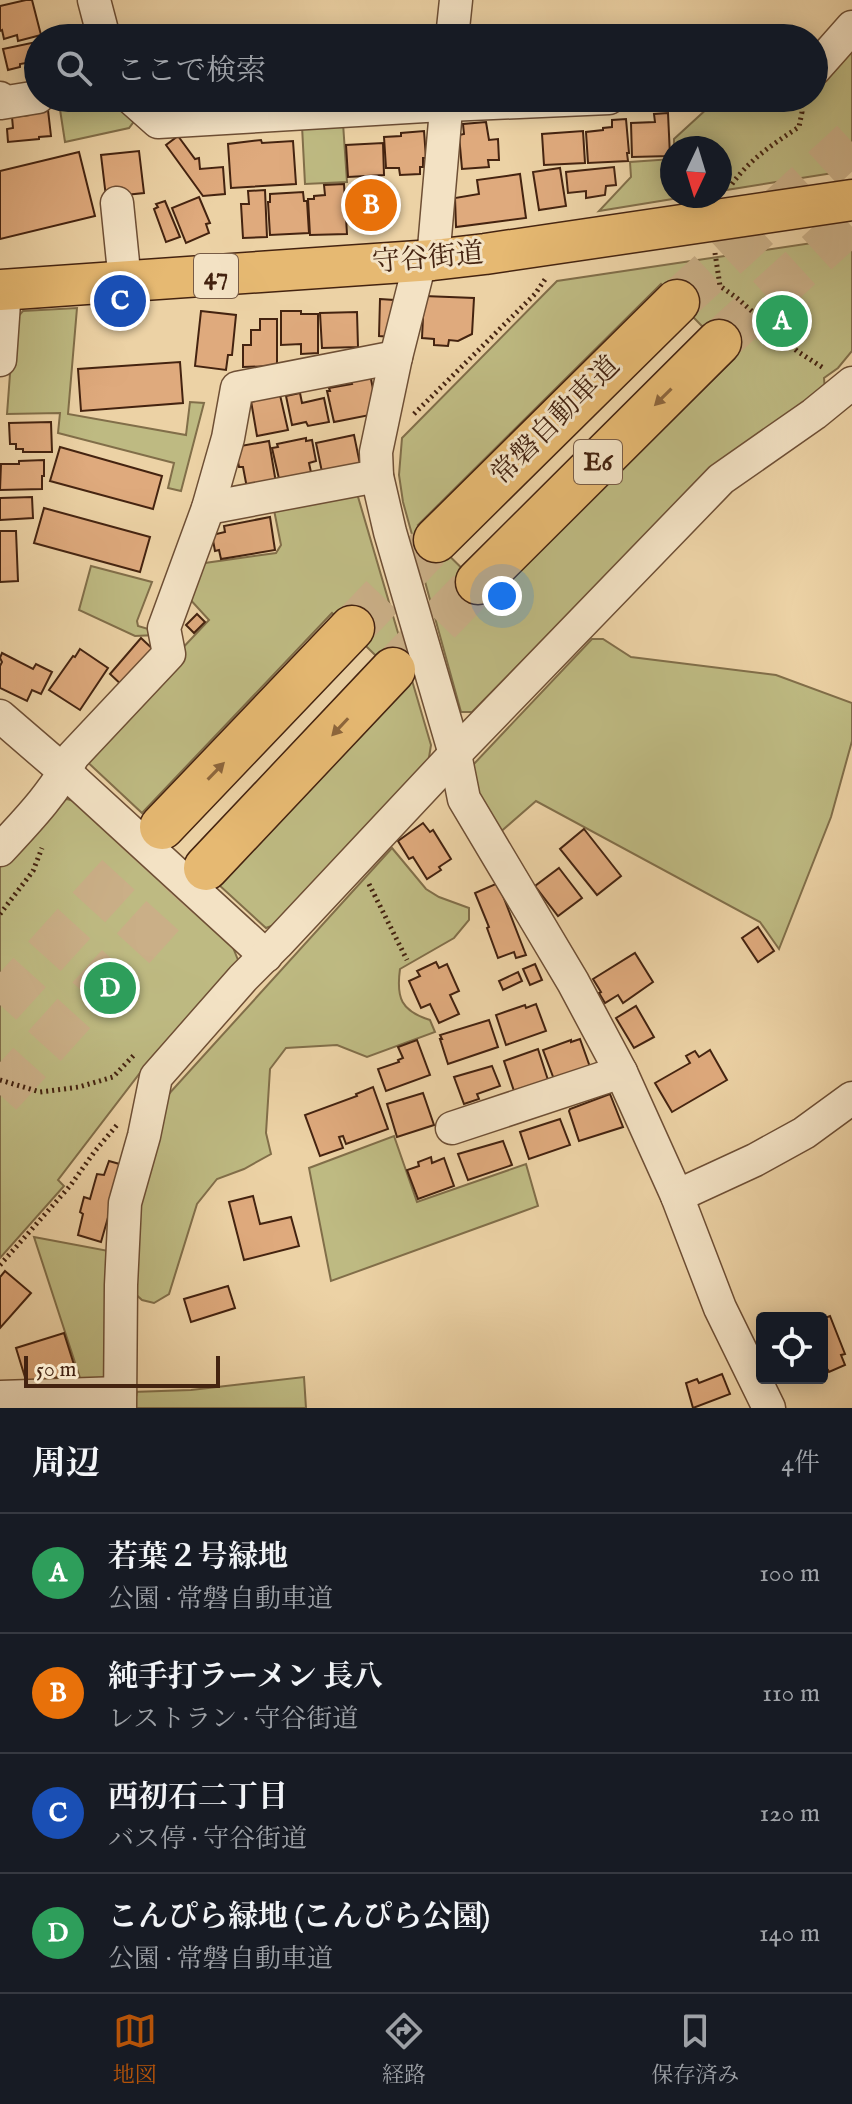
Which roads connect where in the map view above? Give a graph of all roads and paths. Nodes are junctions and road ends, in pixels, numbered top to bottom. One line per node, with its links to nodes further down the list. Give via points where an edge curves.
1 (94, 0): 2 (street); 4 (street)
2 (109, 0)
3 (456, 0): 5 (street)
4 (100, 24)
5 (453, 24)
6 (852, 27): 7 (street)
7 (828, 54)
8 (0, 98): 9 (street, via 1,103)
9 (24, 99)
10 (147, 112): 11 (street, via 158,122)
11 (296, 112)
12 (446, 112): 19 (street)
13 (802, 112): 14 (path, via 799,127 744,167)
14 (732, 184)
15 (852, 200): 17 (main road, 守谷街道 / 47)
16 (117, 203): 20 (street)
17 (517, 250): 19 (main road, 守谷街道 / 47); 27 (path, via 547,277)
18 (715, 253): 26 (path, via 720,286 797,351)
19 (426, 261): 20 (main road, 守谷街道 / 47); 24 (street)
20 (125, 282): 21 (main road, 守谷街道 / 47)
21 (2, 290): 25 (street)
22 (677, 302): 29 (highway, 常磐自動車道 / E6)
23 (719, 342): 30 (highway, 常磐自動車道 / E6, one-way to 30)
24 (396, 357): 27 (street); 28 (street, via 237,388)
25 (0, 360)
26 (851, 384): 34 (street, via 721,479)
27 (376, 464): 28 (street); 34 (street, via 394,547)
28 (208, 508): 35 (street, via 164,628 169,654 73,756)
29 (436, 540)
30 (478, 582)
31 (352, 628): 37 (highway, one-way to 31)
32 (393, 670): 39 (highway, one-way to 39)
33 (0, 716): 35 (street)
34 (455, 754): 42 (street); 45 (street, via 464,799)
35 (65, 772): 36 (street); 42 (street)
36 (23, 826): 38 (street); 41 (path, via 33,871)
37 (162, 827)
38 (0, 850)
39 (206, 868)
40 (364, 872): 43 (path)
41 (0, 914)
42 (266, 956): 53 (street, via 156,1077 125,1203)
43 (407, 960)
44 (140, 1049): 46 (path, via 113,1077 79,1087 40,1092)
45 (621, 1072): 49 (street); 50 (street)
46 (0, 1080)
47 (852, 1098): 50 (street, via 804,1133)
48 (122, 1119): 51 (path)
49 (452, 1128)
50 (677, 1196): 54 (street, via 720,1308)
51 (0, 1265)
52 (0, 1397): 53 (street)
53 (120, 1400)
54 (769, 1408)

